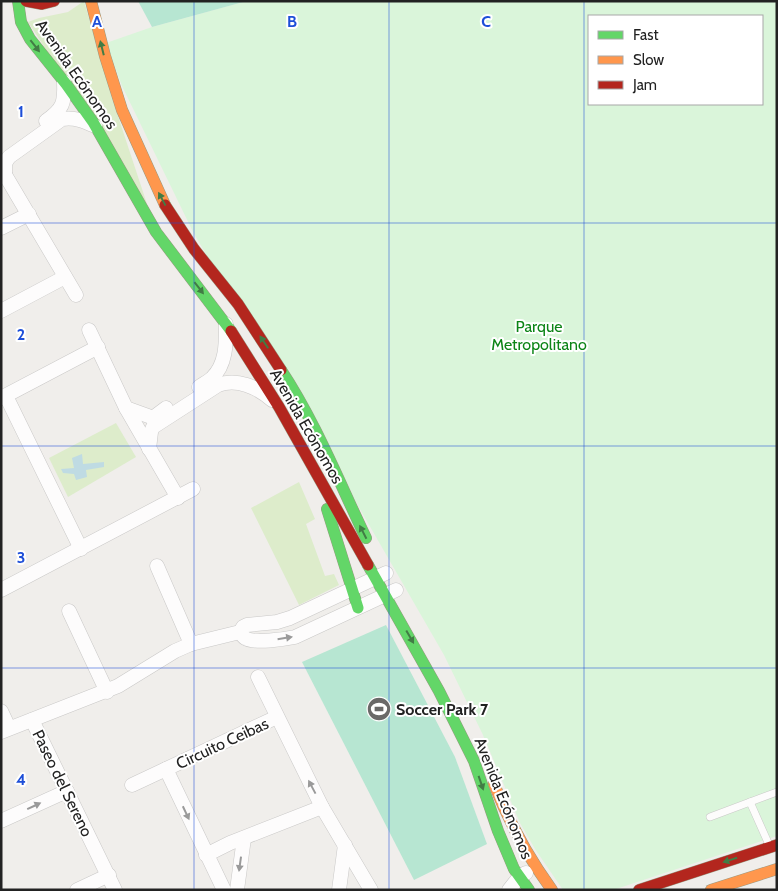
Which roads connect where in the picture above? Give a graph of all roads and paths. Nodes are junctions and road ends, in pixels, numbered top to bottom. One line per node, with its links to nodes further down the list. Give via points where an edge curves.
1 (18, 1): 5 (street, Avenida Ecónomos, one-way to 5, via 21,22 30,39)
2 (26, 1): 3 (street, via 42,4)
3 (54, 1)
4 (91, 1): 11 (street, Avenida Ecónomos, one-way to 4, via 164,203 122,110 104,56)
5 (64, 82): 6 (street, Avenida Ecónomos); 7 (street, via 63,103 57,114)
6 (95, 126): 8 (street, via 75,118 62,119 9,157); 12 (street, Avenida Ecónomos)
7 (1, 152)
8 (3, 171): 9 (street)
9 (28, 214): 10 (street); 13 (street)
10 (1, 228)
11 (188, 240): 12 (street); 23 (street, Avenida Ecónomos, one-way to 11, via 273,355)
12 (171, 253): 16 (street, Avenida Ecónomos, one-way to 16)
13 (65, 277): 14 (street); 15 (street)
14 (76, 295)
15 (1, 311)
16 (226, 323): 20 (street, Avenida Ecónomos); 21 (street, via 225,352 213,377 154,416)
17 (88, 330): 18 (street)
18 (98, 348): 19 (street); 21 (street)
19 (3, 397): 29 (street)
20 (279, 407): 22 (street, via 252,387 225,382 158,423 151,432); 24 (street, Avenida Ecónomos)
21 (126, 408): 22 (street)
22 (149, 449): 27 (street)
23 (326, 453): 24 (street); 28 (street, Avenida Ecónomos, one-way to 23)
24 (309, 461): 25 (street, Avenida Ecónomos)
25 (317, 477): 32 (street, Avenida Ecónomos); 34 (street)
26 (193, 489): 27 (street)
27 (178, 498): 29 (street)
28 (371, 547)
29 (81, 549): 33 (street)
30 (379, 560): 32 (street, Avenida Ecónomos)
31 (157, 566): 39 (street)
32 (381, 575): 34 (street, Paseo del Sereno); 35 (street, Avenida Ecónomos)
33 (1, 590)
34 (352, 590): 36 (street); 38 (street, Paseo del Sereno, via 290,618 247,625)
35 (394, 594): 36 (street); 62 (street, Avenida Ecónomos, one-way to 62, via 412,642 460,718 501,838)
36 (358, 608): 38 (street, one-way to 36, via 251,641 284,640)
37 (69, 611): 41 (street)
38 (240, 632): 39 (street, Paseo del Sereno)
39 (191, 644): 41 (street, Paseo del Sereno)
40 (258, 677): 43 (street, Circuito Ceibas)
41 (107, 692): 44 (street, Paseo del Sereno)
42 (1, 711): 45 (street)
43 (277, 717): 47 (street, Circuito Ceibas); 52 (street, Circuito Ceibas, one-way to 43)
44 (32, 720): 45 (street); 49 (street, Paseo del Sereno)
45 (5, 730)
46 (473, 733): 59 (street, Avenida Ecónomos, via 512,828)
47 (166, 769): 48 (street, Circuito Ceibas); 58 (street, Circuito Ceibas, one-way to 58)
48 (132, 785)
49 (67, 791): 54 (street, one-way to 49); 61 (street, Paseo del Sereno)
50 (777, 792): 51 (lane)
51 (750, 802): 53 (lane); 57 (lane)
52 (322, 807): 55 (street); 56 (street, Circuito Ceibas)
53 (710, 817)
54 (1, 821)
55 (244, 838): 58 (street); 67 (street, one-way to 67)
56 (345, 845): 68 (street); 69 (street, Circuito Ceibas)
57 (773, 846): 63 (street, one-way to 63)
58 (206, 855): 66 (street, Circuito Ceibas)
59 (535, 867): 62 (street); 72 (street, Avenida Ecónomos)
60 (777, 869): 73 (street)
61 (109, 875): 64 (street); 65 (street, Paseo del Sereno)
62 (520, 876): 70 (street); 71 (street, Avenida Ecónomos)
63 (645, 889)
64 (77, 890)
65 (116, 890)
66 (224, 890)
67 (237, 890)
68 (339, 890)
69 (371, 890)
70 (509, 890)
71 (529, 890)
72 (552, 890)
73 (711, 890)

